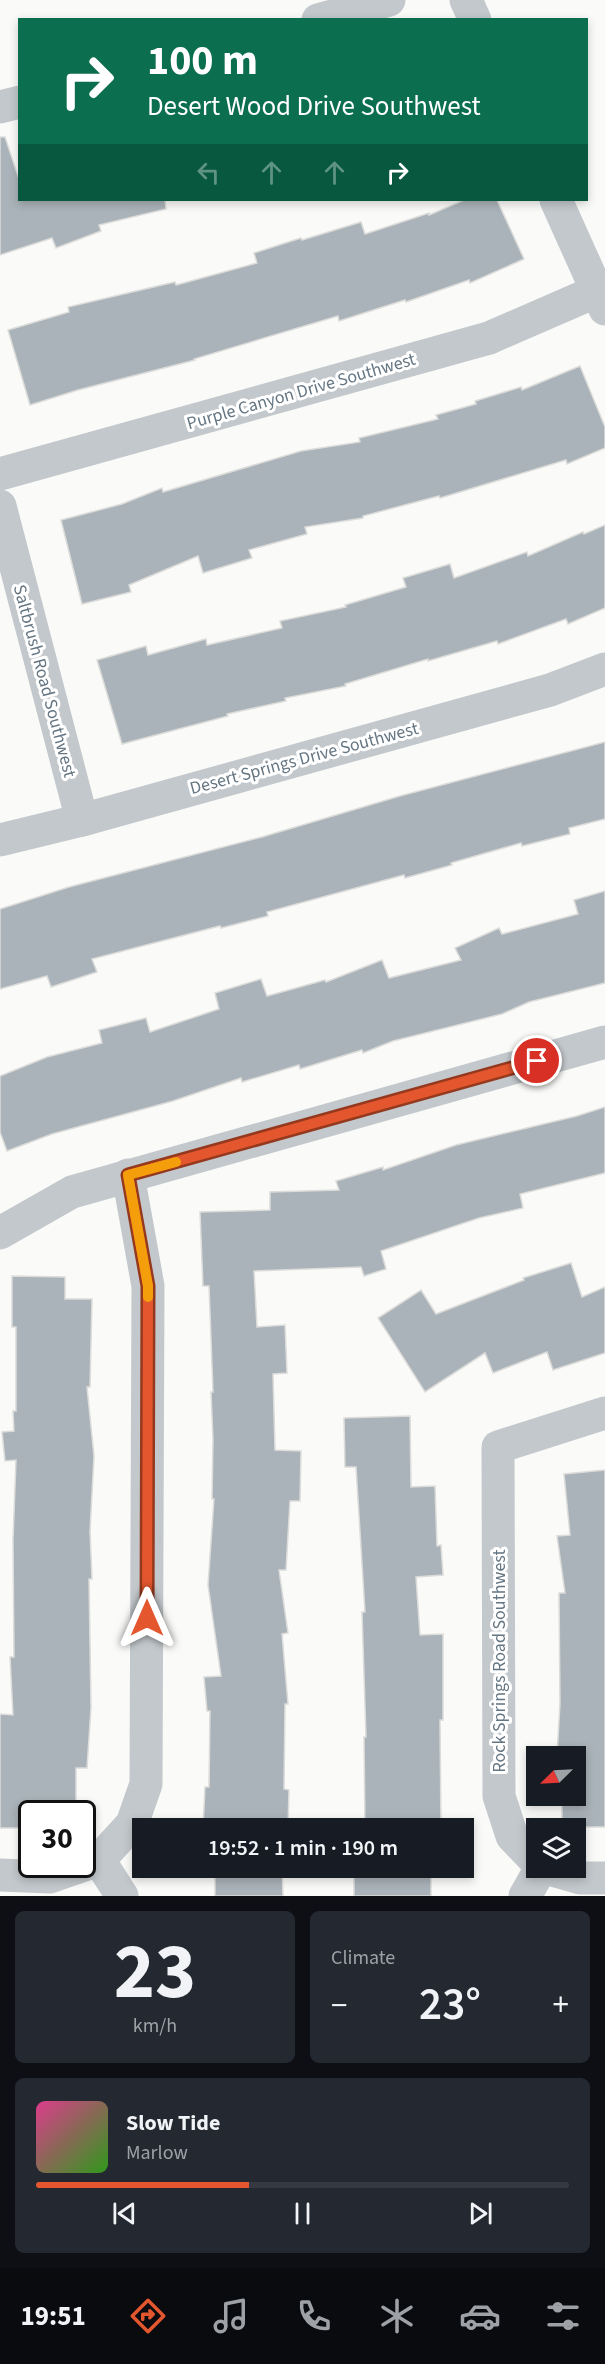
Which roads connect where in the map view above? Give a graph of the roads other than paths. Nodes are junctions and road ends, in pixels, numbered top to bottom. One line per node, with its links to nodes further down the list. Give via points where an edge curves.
1 (389, 0): 3 (street)
2 (466, 0): 4 (street)
3 (325, 18)
4 (474, 18)
5 (18, 102): 6 (street)
6 (0, 107)
7 (555, 201): 8 (street)
8 (601, 300): 9 (street, Purple Canyon Drive Southwest, via 489,338)
9 (0, 474)
10 (0, 507): 12 (street, Saltbrush Road Southwest)
11 (605, 669): 12 (street, Desert Springs Drive Southwest, via 550,690)
12 (81, 820): 13 (street, Desert Springs Drive Southwest)
13 (0, 840)
14 (605, 1042): 15 (street)
15 (128, 1175): 16 (street, via 72,1192); 19 (street, via 148,1286 146,1784 132,1824)
16 (0, 1233)
17 (605, 1413): 18 (street, Rock Springs Road Southwest, via 498,1447 499,1796 512,1836)
18 (526, 1851)
19 (99, 1860): 20 (street, via 50,1877); 24 (street)
20 (0, 1875)
21 (537, 1878): 25 (street)
22 (586, 1878): 23 (street)
23 (605, 1878)
24 (122, 1896)
25 (525, 1896)

